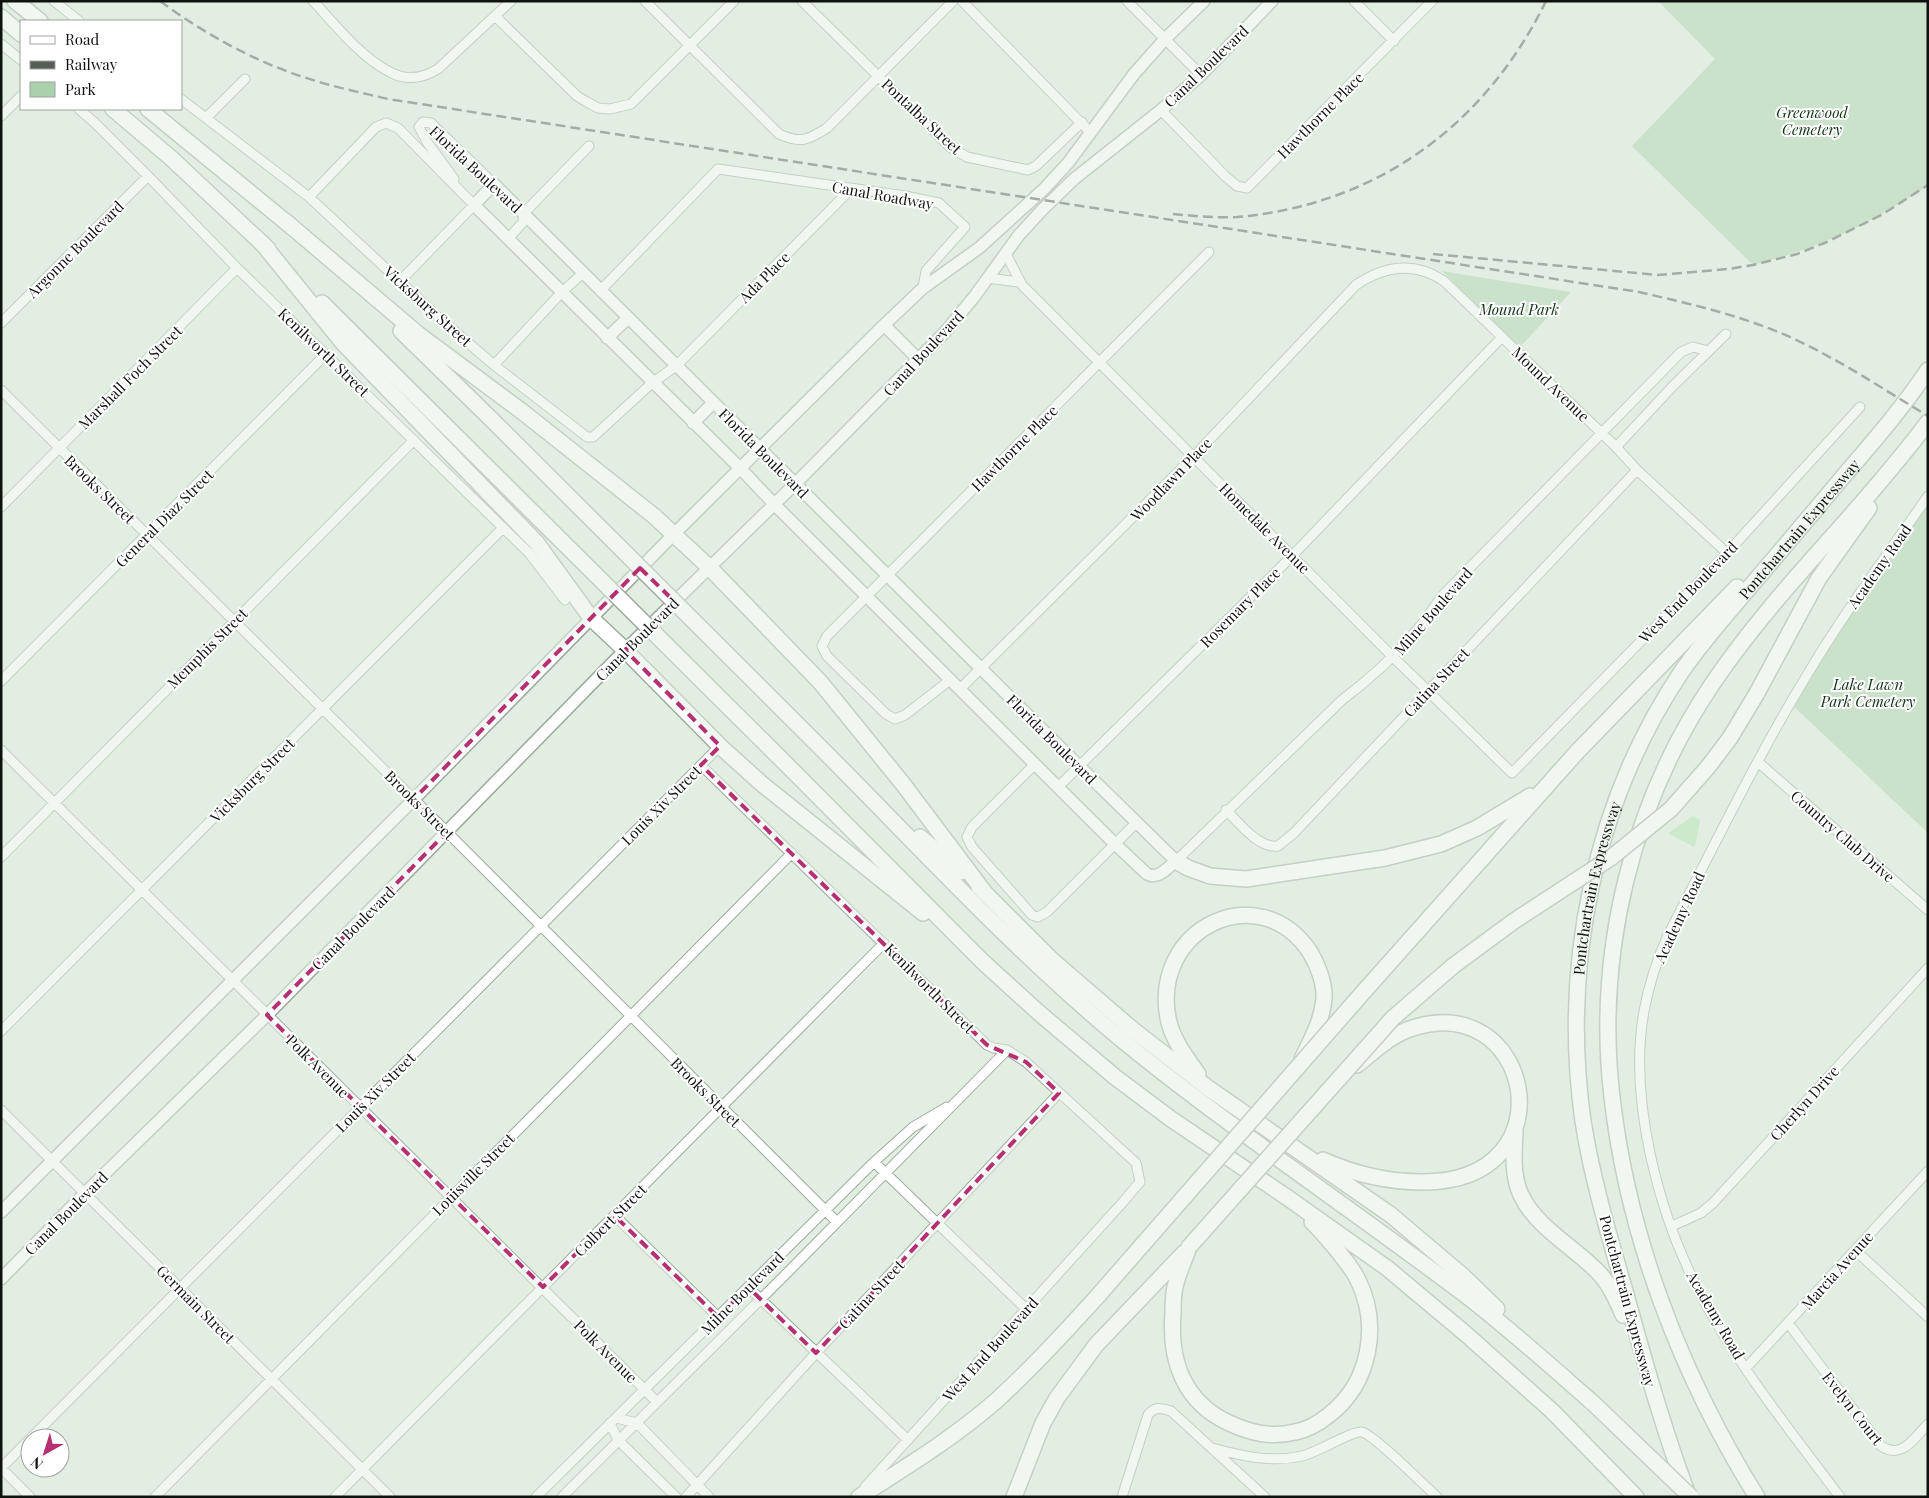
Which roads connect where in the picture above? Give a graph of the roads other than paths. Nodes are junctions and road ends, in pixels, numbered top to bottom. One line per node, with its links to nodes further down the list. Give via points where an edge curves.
1 (15, 1): 17 (highway)
2 (54, 1): 18 (street)
3 (313, 1): 15 (street, via 364,54 389,72 406,77 418,78 438,69)
4 (511, 1): 15 (street)
5 (645, 1): 23 (street)
6 (734, 1): 23 (street)
7 (802, 1): 26 (street, Pontalba Street)
8 (953, 1): 26 (street)
9 (962, 1): 36 (street)
10 (1127, 1): 20 (street)
11 (1204, 1): 20 (main road)
12 (1272, 1): 25 (main road, Canal Boulevard)
13 (1354, 1): 21 (street)
14 (1432, 1): 21 (street, Hawthorne Place)
15 (496, 17): 23 (street, via 578,96 598,108 631,104)
16 (1, 18): 19 (highway)
17 (39, 20)
18 (78, 20)
19 (20, 33)
20 (1165, 39): 25 (street); 37 (main road)
21 (1394, 40): 33 (street, Hawthorne Place, via 1248,188 1237,186)
22 (1, 44): 24 (street)
23 (690, 45): 26 (street, via 779,134 796,140 815,136 832,123)
24 (20, 59)
25 (1201, 75): 33 (main road, Canal Boulevard)
26 (879, 76): 36 (street, Pontalba Street, via 950,147 967,157 989,162 1028,170)
27 (245, 79): 35 (street)
28 (20, 97): 34 (street)
29 (182, 101): 35 (street, Vicksburg Street)
30 (80, 110): 39 (street, Kenilworth Street)
31 (114, 110): 47 (highway, via 198,182)
32 (149, 110): 45 (highway)
33 (1161, 110): 49 (main road, Canal Boulevard, via 1074,178 1018,235)
34 (1, 116)
35 (206, 118): 42 (street, Vicksburg Street)
36 (1082, 122): 37 (street)
37 (1091, 132): 56 (main road, via 1068,163 1012,219 979,248)
38 (589, 146): 44 (street)
39 (148, 176): 50 (street, Kenilworth Street); 60 (street, Argonne Boulevard)
40 (494, 184): 43 (main road); 43 (street, Florida Boulevard, via 431,123 423,122 419,127 427,142); 44 (main road, Florida Boulevard)
41 (851, 188): 56 (street, Canal Roadway, via 939,203 965,227 926,271); 57 (street, Canal Roadway, via 718,169); 70 (street, Ada Place)
42 (309, 197): 43 (street, Florida Boulevard, via 376,127 386,123 398,128); 53 (street, Vicksburg Street)
43 (474, 205): 46 (main road, Florida Boulevard); 53 (street)
44 (524, 213): 46 (street, via 523,222); 51 (main road, Florida Boulevard)
45 (285, 220): 93 (highway, via 418,334 531,418); 118 (highway, bridge)
46 (508, 239): 58 (main road, Florida Boulevard)
47 (262, 243): 101 (highway, via 343,343 536,542); 136 (highway, bridge)
48 (1209, 252): 68 (street, Hawthorne Place)
49 (1006, 254): 52 (main road, Canal Boulevard); 54 (street, Homedale Avenue)
50 (237, 268): 66 (street, Kenilworth Street); 81 (street, Marshall Foch Street)
51 (583, 273): 57 (main road, Florida Boulevard); 58 (street)
52 (987, 278): 54 (street); 67 (main road, Canal Boulevard, via 945,332)
53 (400, 281): 69 (street, Vicksburg Street)
54 (1019, 282): 68 (street, Homedale Avenue)
55 (1356, 285): 64 (street, Mound Avenue, via 1384,270 1416,269 1435,275 1457,292); 83 (street, Woodlawn Place)
56 (923, 288): 61 (main road)
57 (600, 290): 59 (main road, Florida Boulevard)
58 (562, 292): 63 (main road, Florida Boulevard); 69 (street)
59 (628, 318): 63 (main road); 70 (main road, Florida Boulevard)
60 (1, 323)
61 (884, 326): 67 (main road); 82 (main road)
62 (1726, 334): 65 (street)
63 (607, 338): 72 (main road, Florida Boulevard)
64 (1502, 338): 78 (street, Mound Avenue); 96 (street, Rosemary Place)
65 (1708, 351): 78 (street, Milne Boulevard, via 1693,347 1681,352); 80 (street)
66 (326, 354): 79 (street, Kenilworth Street); 94 (street, General Diaz Street)
67 (918, 359): 88 (main road, Canal Boulevard)
68 (1100, 362): 83 (street, Homedale Avenue); 98 (street, Hawthorne Place)
69 (494, 365): 72 (street, Vicksburg Street, via 587,437 593,437)
70 (676, 366): 72 (street, Vicksburg Street); 74 (main road, Florida Boulevard)
71 (1928, 370): 87 (highway, Pontchartrain Expressway)
72 (652, 383): 77 (main road, Florida Boulevard)
73 (1, 390): 81 (street, Brooks Street)
74 (713, 402): 77 (main road); 82 (main road, Florida Boulevard)
75 (1860, 407): 95 (street, West End Boulevard)
76 (1928, 422): 84 (highway, Pontchartrain Expressway)
77 (693, 423): 85 (main road, Florida Boulevard)
78 (1602, 434): 80 (street, Mound Avenue); 104 (street, Milne Boulevard, via 1444,594)
79 (414, 440): 92 (street, Kenilworth Street); 102 (street, Memphis Street)
80 (1616, 447): 86 (street, Mound Avenue)
81 (59, 448): 91 (street, Marshall Foch Street); 94 (street, Brooks Street)
82 (760, 449): 85 (main road); 88 (main road, Florida Boulevard)
83 (1194, 456): 96 (street, Homedale Avenue); 105 (street, Woodlawn Place)
84 (1893, 466): 144 (highway, bridge, via 1868,510 1819,578 1730,738 1671,809 1612,857 1514,921 1453,966 1393,1018); 212 (highway, Pontchartrain Expressway, via 1732,655 1687,726 1665,768 1628,868 1612,959 1608,1006 1611,1094 1619,1150 1638,1226 1655,1282 1696,1385)
85 (741, 469): 90 (main road, Florida Boulevard); 93 (main road)
86 (1636, 470): 95 (street, Mound Avenue); 109 (street, Catina Street)
87 (1848, 472): 119 (highway); 181 (highway, Pontchartrain Expressway, via 1703,643 1660,706 1621,786 1589,898 1577,994 1577,1055 1583,1119 1604,1217)
88 (796, 483): 90 (main road, Canal Boulevard); 98 (main road, Florida Boulevard)
89 (1928, 496): 113 (street, Academy Road, via 1847,612)
90 (774, 504): 97 (main road, Canal Boulevard); 99 (main road, Florida Boulevard)
91 (1, 506)
92 (503, 528): 100 (street, Kenilworth Street, via 530,553); 110 (street, Vicksburg Street)
93 (674, 534): 97 (highway); 101 (main road)
94 (147, 535): 102 (street, Brooks Street); 107 (street, General Diaz Street)
95 (1727, 553): 117 (street, West End Boulevard)
96 (1293, 555): 104 (street, Homedale Avenue); 116 (street, Rosemary Place)
97 (710, 568): 103 (main road, Canal Boulevard); 132 (highway, via 822,683)
98 (887, 575): 99 (street, Hawthorne Place); 105 (main road, Florida Boulevard)
99 (866, 596): 106 (main road, Florida Boulevard); 106 (street, Hawthorne Place, via 827,636 822,646 827,656 895,719 905,715)
100 (565, 600)
101 (591, 618): 103 (highway); 121 (main road)
102 (233, 622): 110 (street, Brooks Street); 122 (street, Memphis Street)
103 (625, 650): 111 (highway); 125 (main road, Canal Boulevard)
104 (1393, 657): 109 (street, Homedale Avenue); 123 (street, Milne Boulevard, via 1342,700)
105 (982, 669): 108 (street, Woodlawn Place); 116 (main road, Florida Boulevard)
106 (950, 680): 108 (main road, Florida Boulevard)
107 (1, 681)
108 (960, 689): 114 (main road, Florida Boulevard)
109 (1429, 690): 117 (street, Homedale Avenue); 123 (street, Catina Street, via 1278,846 1262,842)
110 (323, 709): 121 (street, Brooks Street); 131 (street, Vicksburg Street)
111 (720, 746): 115 (street, Louis Xiv Street); 136 (highway, via 762,784)
112 (1, 750): 122 (street, Polk Avenue)
113 (1758, 762): 133 (street, Country Club Drive); 166 (street, Academy Road, via 1668,935 1644,1011 1641,1099 1652,1157)
114 (1035, 764): 120 (main road, Florida Boulevard); 126 (street, via 972,827 967,837 1027,911 1038,917 1047,912)
115 (701, 765): 127 (street, Kenilworth Street); 134 (street, Louis Xiv Street)
116 (1079, 766): 120 (street, Rosemary Place); 124 (main road, Florida Boulevard)
117 (1512, 773)
118 (850, 778): 132 (highway); 184 (highway, via 982,911 1090,1013 1187,1091 1474,1302)
119 (1547, 784): 129 (highway, via 1477,828 1441,844 1385,858 1246,879 1210,876); 143 (highway, bridge)
120 (1058, 787): 126 (main road, Florida Boulevard)
121 (414, 799): 125 (street, Brooks Street); 138 (main road)
122 (54, 803): 128 (street, Memphis Street); 131 (street, Polk Avenue)
123 (1226, 810): 129 (street, Milne Boulevard)
124 (1137, 822): 126 (street); 129 (main road, Florida Boulevard)
125 (448, 832): 134 (street, Brooks Street); 139 (main road, Canal Boulevard)
126 (1115, 844): 130 (main road, Florida Boulevard)
127 (792, 853): 135 (street, Kenilworth Street); 140 (street, Louisville Street)
128 (1, 857)
129 (1176, 861): 130 (main road, Milne Boulevard)
130 (1152, 877)
131 (142, 890): 138 (street, Polk Avenue); 141 (street, Vicksburg Street)
132 (985, 893): 145 (highway, via 1092,997)
133 (1928, 910)
134 (541, 926): 140 (street, Brooks Street); 148 (street, Louis Xiv Street)
135 (884, 943): 142 (street, Kenilworth Street, via 987,1044); 149 (street, Colbert Street)
136 (982, 961): 159 (highway, via 1115,1077)
137 (1928, 968): 166 (street, Cherlyn Drive, via 1713,1202 1701,1213)
138 (232, 980): 139 (street, Polk Avenue); 153 (main road)
139 (267, 1015): 148 (street, Polk Avenue); 157 (main road, Canal Boulevard)
140 (630, 1016): 149 (street, Brooks Street); 158 (street, Louisville Street)
141 (1, 1032)
142 (1007, 1050): 146 (street, Kenilworth Street, via 1026,1062); 147 (street, Milne Boulevard)
143 (1301, 1061): 145 (highway, via 1319,1025 1324,998 1316,961 1294,933 1281,924 1249,916 1220,920 1194,934 1180,949 1173,961 1166,993 1168,1019 1181,1050); 205 (highway, bridge, via 1044,1354 996,1400 908,1465)
144 (1339, 1080): 151 (highway, bridge, via 1406,1030 1432,1023 1466,1025 1492,1040 1509,1061 1518,1088); 167 (highway, bridge)
145 (1208, 1088): 152 (highway)
146 (1059, 1093): 160 (street, Kenilworth Street, via 1136,1163 1140,1182); 165 (street, Catina Street)
147 (957, 1101): 154 (street, Milne Boulevard, via 913,1127); 156 (street, Milne Boulevard)
148 (360, 1107): 158 (street, Polk Avenue); 172 (street, Louis Xiv Street)
149 (722, 1108): 161 (street, Brooks Street); 163 (street, Colbert Street)
150 (1, 1110): 153 (street, Germain Street)
151 (1515, 1130): 152 (highway, via 1497,1157 1480,1169 1460,1178 1433,1182 1377,1178 1337,1166); 181 (highway, via 1514,1172 1527,1207 1600,1273 1634,1340)
152 (1290, 1144): 184 (highway, via 1398,1221 1463,1276)
153 (53, 1161): 157 (street, Germain Street); 162 (main road)
154 (874, 1162): 156 (street); 161 (street, Milne Boulevard)
155 (1928, 1171): 168 (street, Marcia Avenue)
156 (885, 1172): 164 (street, Milne Boulevard); 165 (street)
157 (85, 1193): 169 (main road, Canal Boulevard); 172 (street, Germain Street)
158 (451, 1197): 170 (street, Polk Avenue); 180 (street, Louisville Street)
159 (1288, 1198): 167 (highway, via 1315,1225 1357,1278 1369,1317 1364,1367 1346,1400 1308,1428 1266,1436 1247,1431 1208,1410 1186,1386 1176,1361 1172,1332 1176,1284); 210 (highway, via 1387,1268 1468,1335 1552,1411)
160 (1123, 1202): 174 (street, West End Boulevard)
161 (825, 1210): 164 (street, Brooks Street); 171 (street, Milne Boulevard)
162 (1, 1212)
163 (614, 1215): 170 (street, Colbert Street); 175 (street)
164 (837, 1222): 173 (street, Milne Boulevard)
165 (937, 1224): 174 (street); 178 (street, Catina Street)
166 (1672, 1226): 179 (street, Academy Road, via 1700,1295)
167 (1189, 1247): 206 (highway, via 1096,1345 1057,1398 1043,1423)
168 (1855, 1250): 176 (street); 177 (street, Marcia Avenue)
169 (1, 1279)
170 (543, 1287): 182 (street, Polk Avenue); 194 (street, Colbert Street)
171 (748, 1287): 173 (street); 175 (street, Milne Boulevard)
172 (181, 1288): 180 (street, Germain Street); 188 (street, Louis Xiv Street)
173 (761, 1298): 178 (street); 183 (street, Milne Boulevard)
174 (1026, 1309): 190 (street, West End Boulevard)
175 (718, 1316): 182 (street, Milne Boulevard)
176 (1928, 1317)
177 (1788, 1323): 179 (street, Marcia Avenue); 187 (street, Evelyn Court, via 1881,1446 1893,1452 1900,1450)
178 (816, 1353): 190 (street); 195 (street, Catina Street)
179 (1746, 1368): 213 (street, Academy Road)
180 (270, 1379): 194 (street, Germain Street); 197 (street, Louisville Street)
181 (1649, 1380): 211 (highway, Pontchartrain Expressway)
182 (644, 1390): 183 (street, Polk Avenue); 185 (street, Milne Boulevard)
183 (657, 1402): 186 (street, Milne Boulevard)
184 (1592, 1403): 211 (highway, bridge)
185 (613, 1421): 186 (street); 189 (street); 200 (street, Milne Boulevard)
186 (637, 1423): 189 (street, Milne Boulevard); 195 (street)
187 (1928, 1424)
188 (41, 1428)
189 (618, 1440): 201 (street, Milne Boulevard); 202 (street)
190 (908, 1440): 205 (street, West End Boulevard)
191 (1212, 1448): 207 (street, via 1171,1412 1152,1410); 208 (street); 209 (street, via 1244,1456 1287,1459 1305,1456 1363,1432)
192 (20, 1449): 193 (street, Louis Xiv Street)
193 (1, 1468): 196 (street)
194 (363, 1469): 198 (street, Colbert Street); 199 (street, Germain Street)
195 (697, 1484): 203 (street, Catina Street); 204 (street)
196 (30, 1497)
197 (155, 1497)
198 (335, 1497)
199 (390, 1497)
200 (536, 1497)
201 (562, 1497)
202 (676, 1497)
203 (686, 1497)
204 (709, 1497)
205 (858, 1497)
206 (1014, 1497)
207 (1122, 1497)
208 (1265, 1497)
209 (1437, 1497)
210 (1636, 1497)
211 (1689, 1497)
212 (1757, 1497)
213 (1840, 1497)

